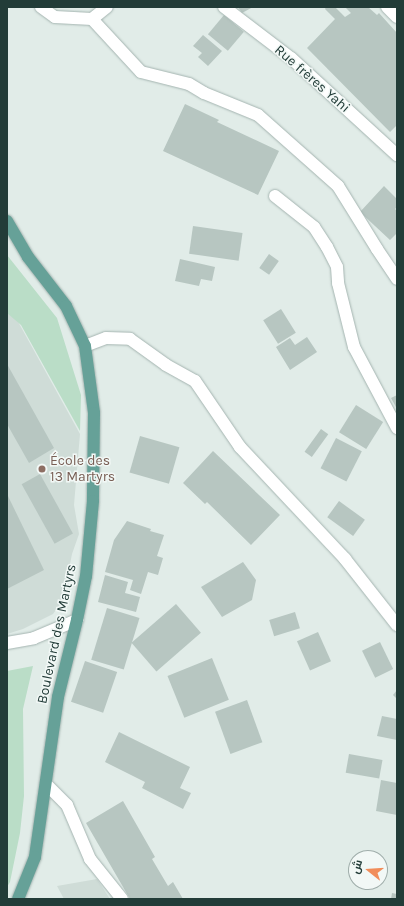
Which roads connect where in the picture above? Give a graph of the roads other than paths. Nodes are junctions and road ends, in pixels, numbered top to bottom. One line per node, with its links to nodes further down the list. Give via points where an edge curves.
1 (41, 7): 6 (street, via 55,17)
2 (107, 7): 6 (street)
3 (224, 7): 7 (street, Rue frères Yahi, via 291,58)
4 (387, 7): 5 (street)
5 (397, 18)
6 (92, 19): 10 (street, via 141,72 189,84 204,93 258,115 338,186)
7 (397, 155)
8 (274, 196): 12 (street, via 314,227 327,247 337,267 338,283 354,347)
9 (7, 221): 11 (main road, Boulevard des Martyrs, via 28,257 66,306)
10 (397, 279)
11 (85, 346): 13 (main road, Boulevard des Martyrs, via 94,413 93,501 86,576); 14 (street, via 106,338 130,339 166,365 195,381 240,447 345,559)
12 (397, 428)
13 (77, 620): 15 (street, via 34,638); 16 (main road, Boulevard des Martyrs, via 58,697)
14 (397, 625)
15 (7, 643)
16 (46, 784): 17 (main road, Boulevard des Martyrs, via 35,857); 18 (street, via 67,805 90,859)
17 (18, 899)
18 (122, 899)

